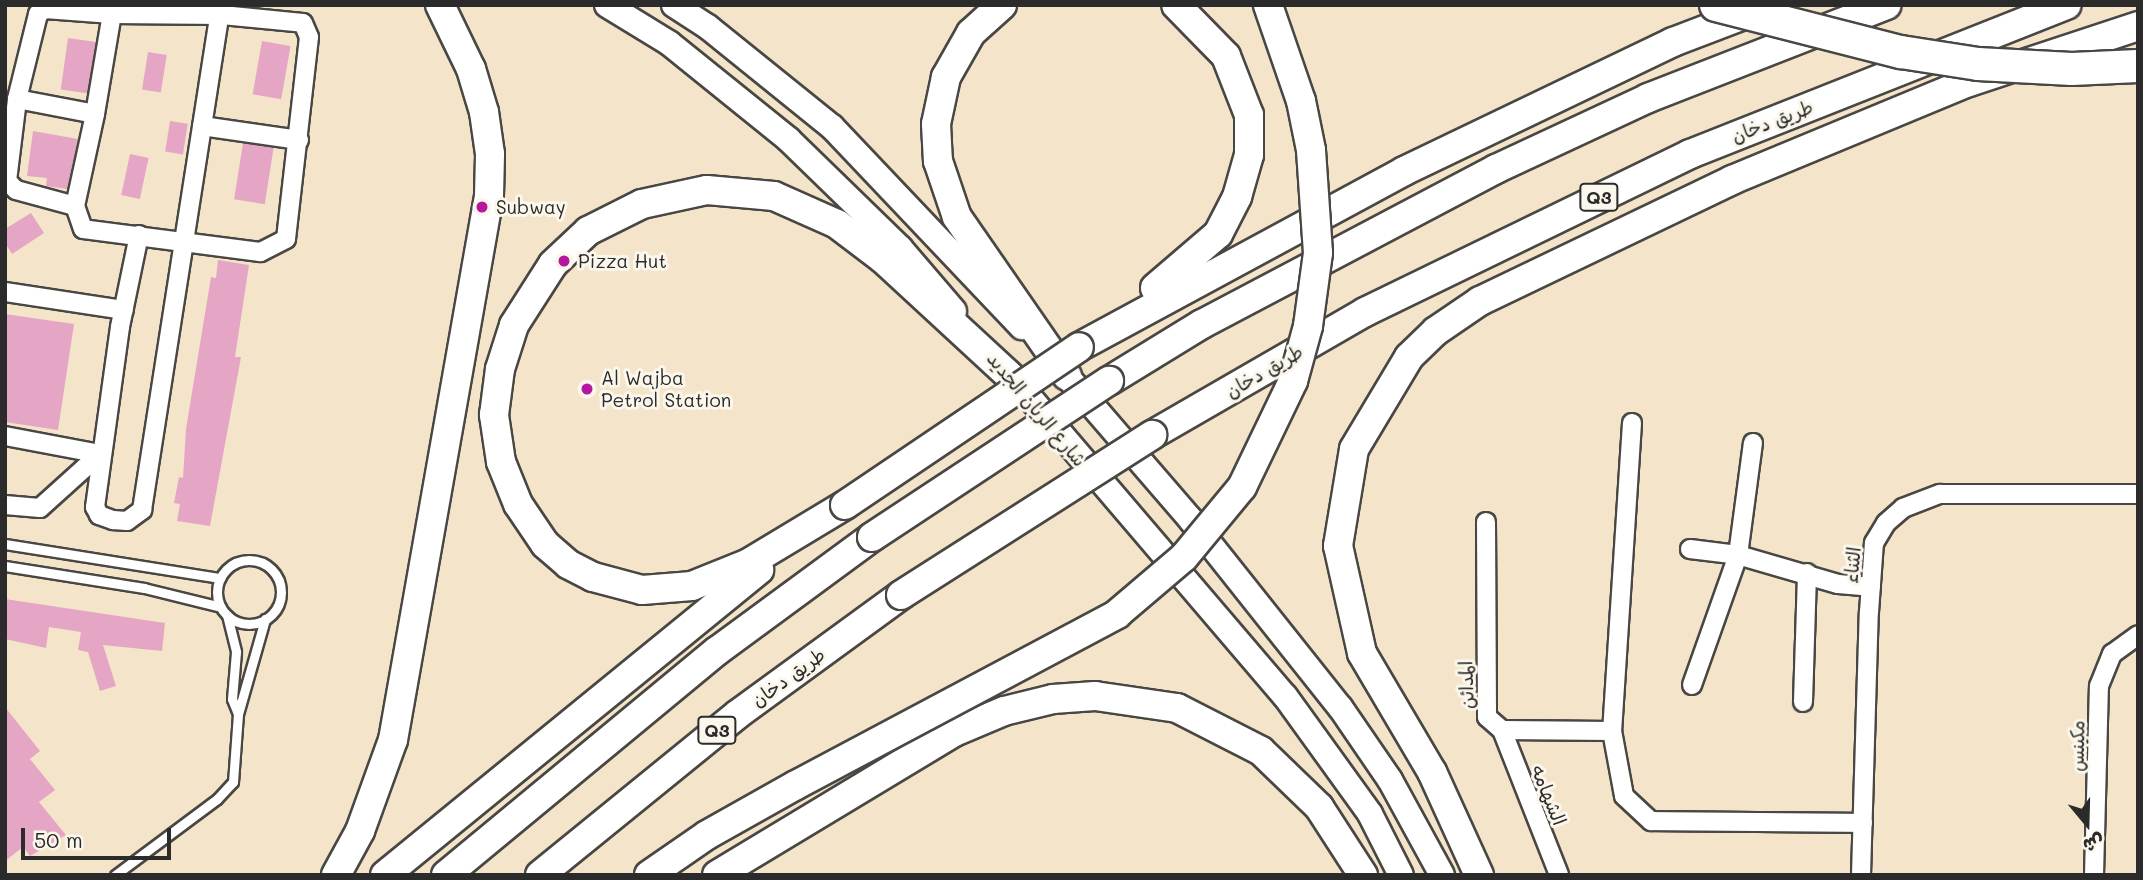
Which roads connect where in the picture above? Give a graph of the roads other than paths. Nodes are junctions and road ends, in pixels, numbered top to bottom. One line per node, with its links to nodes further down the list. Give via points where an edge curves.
1 (440, 5): 52 (main road, via 471,69 484,112 489,196 393,740 360,831)
2 (607, 5): 26 (main road, شارع الريان الجديد, via 669,43 789,139 900,248)
3 (674, 5): 25 (main road, via 832,127)
4 (1002, 5): 25 (main road, via 971,33 946,77 936,124 938,161 957,217)
5 (1176, 5): 24 (main road, via 1219,47 1242,92 1250,136 1244,179 1228,218 1204,248)
6 (1268, 5): 56 (main road, bridge, via 1306,125 1317,194 1318,253 1308,326 1293,381 1242,487 1184,557 1117,614 796,785)
7 (1716, 5): 14 (highway, bridge, via 1887,49 1978,64 2072,69)
8 (1770, 5): 24 (main road, via 1673,42 1404,171)
9 (1887, 5): 54 (main road, bridge, via 1648,98 1496,169 1202,324 872,537 717,651)
10 (2067, 5): 55 (main road, طريق دخان / Q3, bridge, via 1690,154 1365,312 1152,435 901,595 738,714)
11 (112, 9): 12 (street); 15 (street, via 52,8 38,14); 16 (street)
12 (222, 10): 17 (street); 18 (street, via 303,23 307,28)
13 (2138, 26): 61 (main road, via 1969,82 1732,180 1480,301 1436,331 1409,357 1354,449 1338,546 1362,653 1432,772)
14 (2138, 66)
15 (17, 99): 16 (street); 19 (street, via 7,181 16,190)
16 (94, 114): 19 (street)
17 (202, 126): 18 (street); 21 (street)
18 (299, 140): 21 (street, via 286,239 260,252)
19 (75, 206): 20 (street, via 83,229)
20 (139, 235): 21 (street); 23 (street)
21 (183, 242): 30 (street, via 142,510 137,517 127,521 99,515 95,507)
22 (5, 292): 23 (street)
23 (124, 310): 30 (street)
24 (1084, 344): 34 (main road, bridge)
25 (1068, 376): 60 (main road, via 1191,520 1340,707 1390,780)
26 (1012, 377): 34 (main road, via 883,259 837,224 774,196 732,191 677,193 642,204 588,231 553,264 514,325 496,395 495,439 501,463 518,504 545,544 593,577 642,590 666,590 718,577); 59 (main road, شارع الريان الجديد, via 1145,539 1285,696 1370,814)
27 (1632, 423): 49 (street)
28 (5, 436): 30 (street)
29 (1753, 443): 37 (street)
30 (100, 454): 32 (street, via 40,508)
31 (2138, 494): 41 (street, الثناء, via 1940,494 1903,508 1886,523 1874,542)
32 (5, 505)
33 (1486, 522): 48 (street, المدائن, via 1488,717)
34 (813, 526): 53 (main road)
35 (5, 544): 40 (lane)
36 (1690, 549): 37 (street)
37 (1738, 555): 39 (street); 45 (street)
38 (5, 566): 42 (lane, via 144,588)
39 (1807, 573): 41 (street, via 1838,584); 46 (street)
40 (220, 578): 42 (lane); 43 (lane, via 243,560 271,568 281,596)
41 (1871, 587): 50 (street, الثناء)
42 (224, 611): 43 (lane, via 246,623); 47 (lane, via 236,652 232,699)
43 (265, 620): 47 (lane)
44 (2138, 635): 64 (street, مكينس, via 2112,654 2099,687)
45 (1692, 685)
46 (1803, 702)
47 (238, 714): 51 (lane, via 233,782)
48 (1502, 730): 49 (street); 62 (street, الشهامه)
49 (1612, 731): 50 (street, via 1624,796 1651,821)
50 (1863, 823): 63 (street, الثناء)
51 (115, 875)
52 (336, 875)
53 (385, 875)
54 (446, 875)
55 (540, 875)
56 (649, 875)
57 (717, 875): 58 (main road, via 954,732 1004,711 1053,699 1095,696 1177,708 1261,751 1319,807)
58 (1363, 875)
59 (1401, 875)
60 (1442, 875)
61 (1479, 875)
62 (1559, 875)
63 (1861, 875)
64 (2094, 875)

